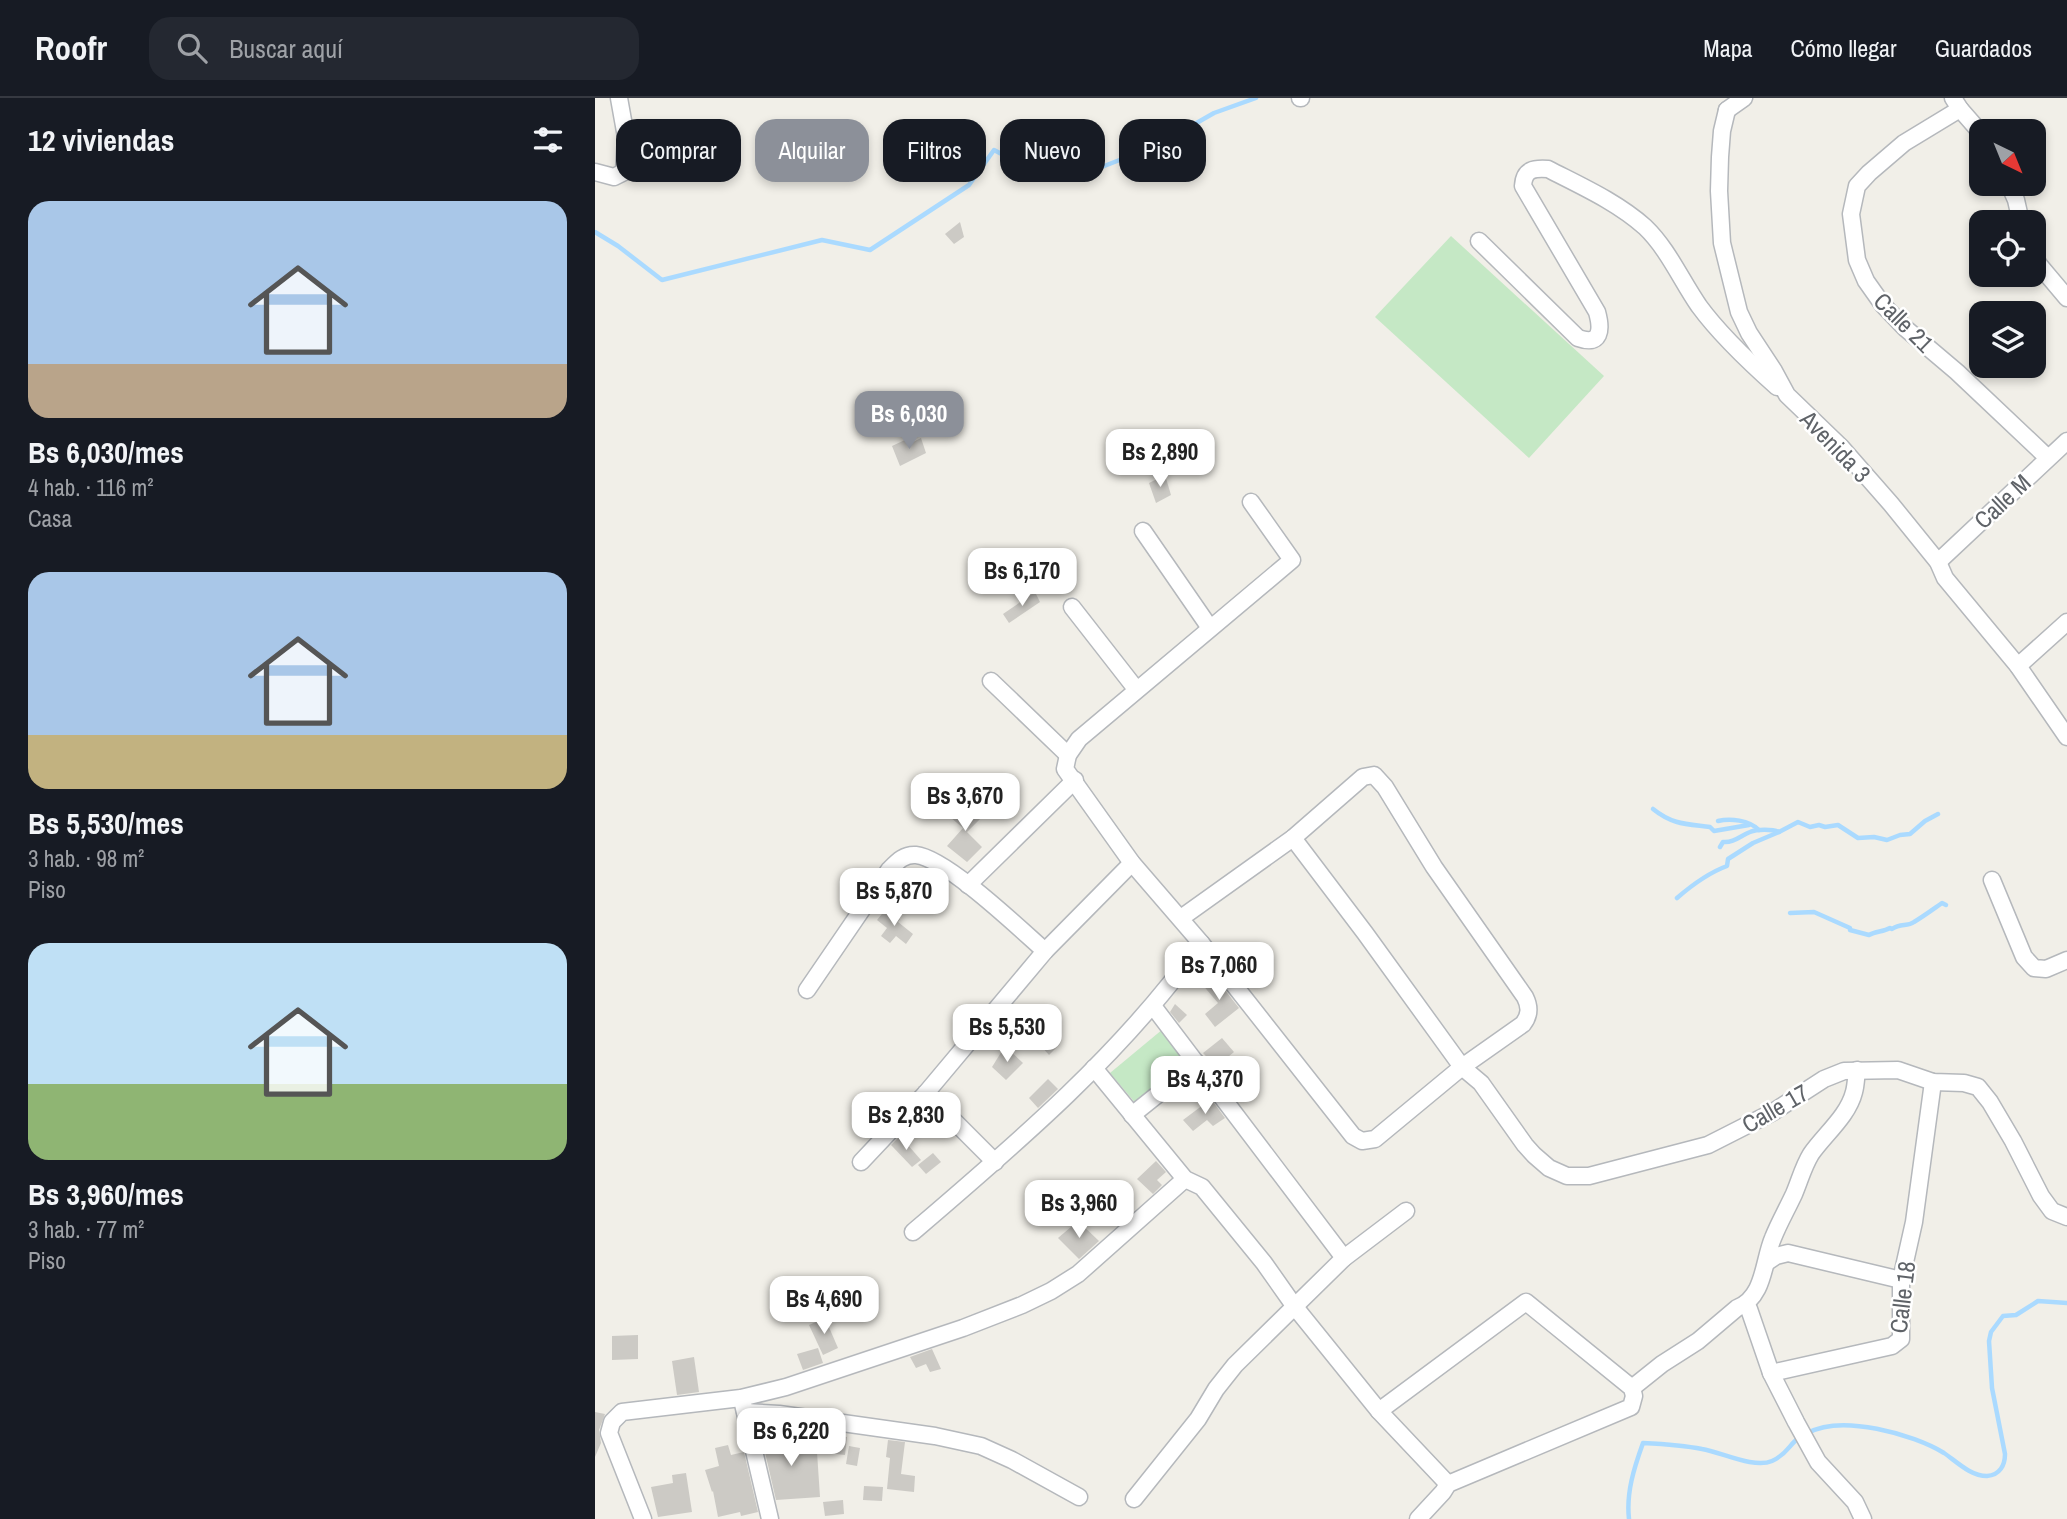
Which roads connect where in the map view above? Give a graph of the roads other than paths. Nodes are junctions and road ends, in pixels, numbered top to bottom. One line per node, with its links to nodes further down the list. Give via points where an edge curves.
1 (619, 98): 6 (street, via 626,137 624,172 614,177)
2 (1744, 98): 3 (street)
3 (1722, 104): 10 (street, Avenida 3, via 1722,243 1739,312)
4 (1957, 104): 5 (street); 12 (street, Calle 21, via 1857,186 1851,214 1857,260 1866,282 1905,328)
5 (1969, 119)
6 (595, 172)
7 (1479, 241): 10 (street, via 1578,338 1587,341 1598,335 1597,312 1523,186 1528,172 1548,169 1625,211 1646,228 1715,327)
8 (2046, 273): 9 (street)
9 (2067, 298)
10 (1787, 395): 15 (street, Avenida 3, via 1841,447)
11 (2067, 441): 12 (street, Calle M)
12 (2048, 458): 15 (street, Calle M)
13 (1251, 502): 18 (street, via 1292,560)
14 (1143, 531): 18 (street)
15 (1938, 562): 19 (street, Avenida 3, via 1945,578)
16 (1072, 607): 21 (street)
17 (2067, 622): 19 (street)
18 (1210, 628): 21 (street)
19 (2018, 666): 22 (street, Avenida 3)
20 (991, 681): 23 (street)
21 (1136, 689): 23 (street)
22 (2067, 737)
23 (1067, 755): 24 (street, via 1065,769)
24 (1075, 780): 26 (street); 28 (street)
25 (1293, 838): 29 (street); 36 (street, Calle 17); 36 (street, via 1363,777 1374,775 1385,787 1434,867 1528,1002 1523,1024)
26 (1132, 863): 29 (street); 31 (street)
27 (1992, 880): 32 (street, via 2024,957 2034,968 2046,969)
28 (968, 886): 31 (street); 33 (street, via 935,860 902,857 888,870)
29 (1181, 918): 30 (street)
30 (1201, 943): 34 (street); 36 (street, via 1353,1136 1362,1141 1375,1139)
31 (1045, 951): 40 (street)
32 (2067, 960)
33 (807, 990)
34 (1153, 1006): 35 (street); 37 (street)
35 (1197, 1063): 41 (street); 48 (street)
36 (1462, 1067): 38 (street, Calle 17, via 1481,1083 1534,1155 1567,1176 1608,1172 1708,1145 1824,1079)
37 (1094, 1068): 41 (street); 43 (street)
38 (1857, 1070): 39 (street, Calle 17, via 1898,1070); 49 (street, via 1854,1094 1800,1175)
39 (1933, 1082): 46 (street, Calle 17, via 1978,1087 2041,1196 2052,1211); 50 (street, Calle 18, via 1914,1222)
40 (926, 1093): 42 (street); 43 (street)
41 (1132, 1115): 44 (street)
42 (861, 1162)
43 (995, 1162): 47 (street)
44 (1185, 1179): 52 (street, via 1202,1187); 55 (street, via 1078,1274 1051,1291 963,1328)
45 (1406, 1211): 48 (street)
46 (2067, 1217)
47 (913, 1232)
48 (1344, 1258): 52 (street)
49 (1767, 1262): 50 (street, via 1788,1253); 51 (street, via 1755,1293)
50 (1901, 1280): 53 (street, Calle 18, via 1902,1334 1898,1343)
51 (1744, 1305): 53 (street); 54 (street)
52 (1295, 1307): 56 (street); 59 (street, via 1235,1365)
53 (1771, 1373): 63 (street, via 1818,1462 1855,1502)
54 (1632, 1388): 56 (street, via 1526,1303); 57 (street, via 1631,1407)
55 (743, 1405): 58 (street, via 981,1446); 60 (street, via 622,1412 612,1422 609,1433); 61 (street)
56 (1380, 1411): 57 (street)
57 (1448, 1485): 62 (street)
58 (1079, 1497)
59 (1133, 1499)
60 (643, 1519)
61 (770, 1519)
62 (1418, 1519)
63 (1863, 1519)

